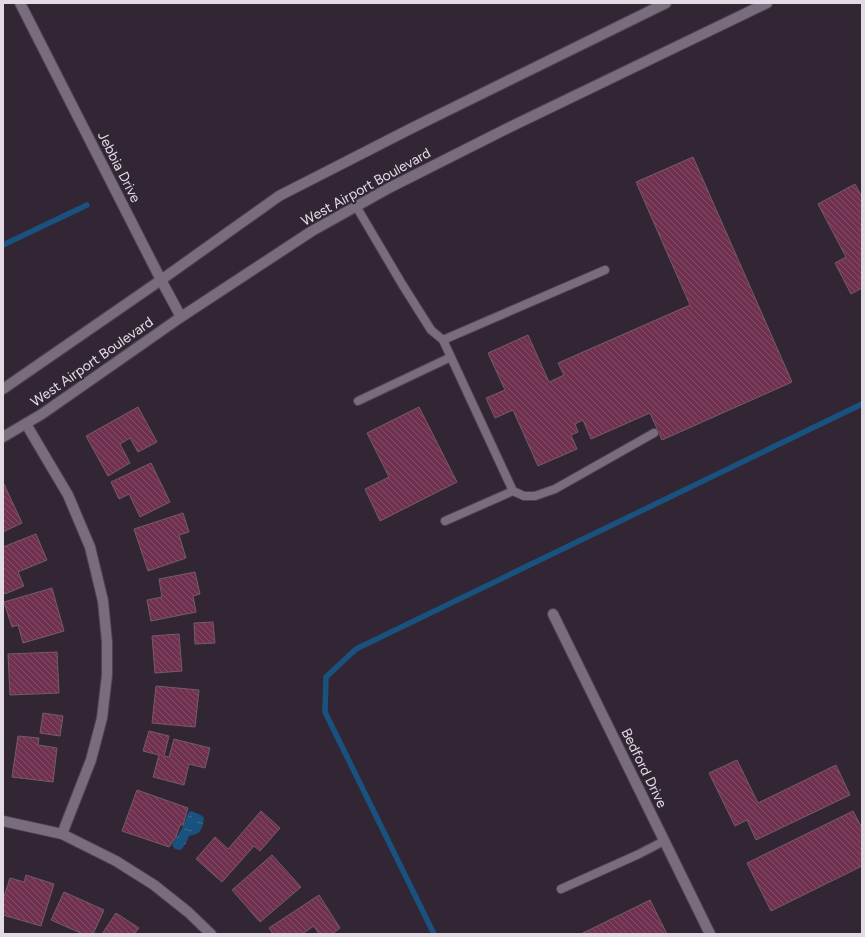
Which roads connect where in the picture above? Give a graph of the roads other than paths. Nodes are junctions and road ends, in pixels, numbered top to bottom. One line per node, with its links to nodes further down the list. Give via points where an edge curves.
1 (20, 3): 6 (main road, Jebbia Drive)
2 (666, 3): 6 (main road, West Airport Boulevard, via 279,196)
3 (765, 3): 4 (main road, West Airport Boulevard, via 506,129)
4 (356, 206): 7 (main road, West Airport Boulevard, via 312,231); 8 (lane, via 431,330)
5 (605, 270): 8 (lane)
6 (161, 280): 7 (main road, Jebbia Drive); 10 (main road, West Airport Boulevard)
7 (181, 317): 12 (main road, West Airport Boulevard)
8 (443, 340): 9 (lane)
9 (451, 357): 11 (lane); 15 (lane)
10 (3, 389)
11 (358, 401)
12 (26, 424): 14 (main road, West Airport Boulevard); 19 (main road, via 68,495 90,547 103,601 107,642 108,675 102,718 91,760)
13 (654, 433): 15 (lane, via 556,489 535,496 524,496)
14 (3, 438)
15 (513, 491): 16 (lane)
16 (445, 520)
17 (552, 614): 20 (main road, Bedford Drive)
18 (3, 821): 19 (main road)
19 (62, 834): 22 (main road, via 116,861 154,885 188,912)
20 (664, 841): 21 (lane); 23 (main road, Bedford Drive)
21 (561, 889)
22 (210, 934)
23 (710, 934)

